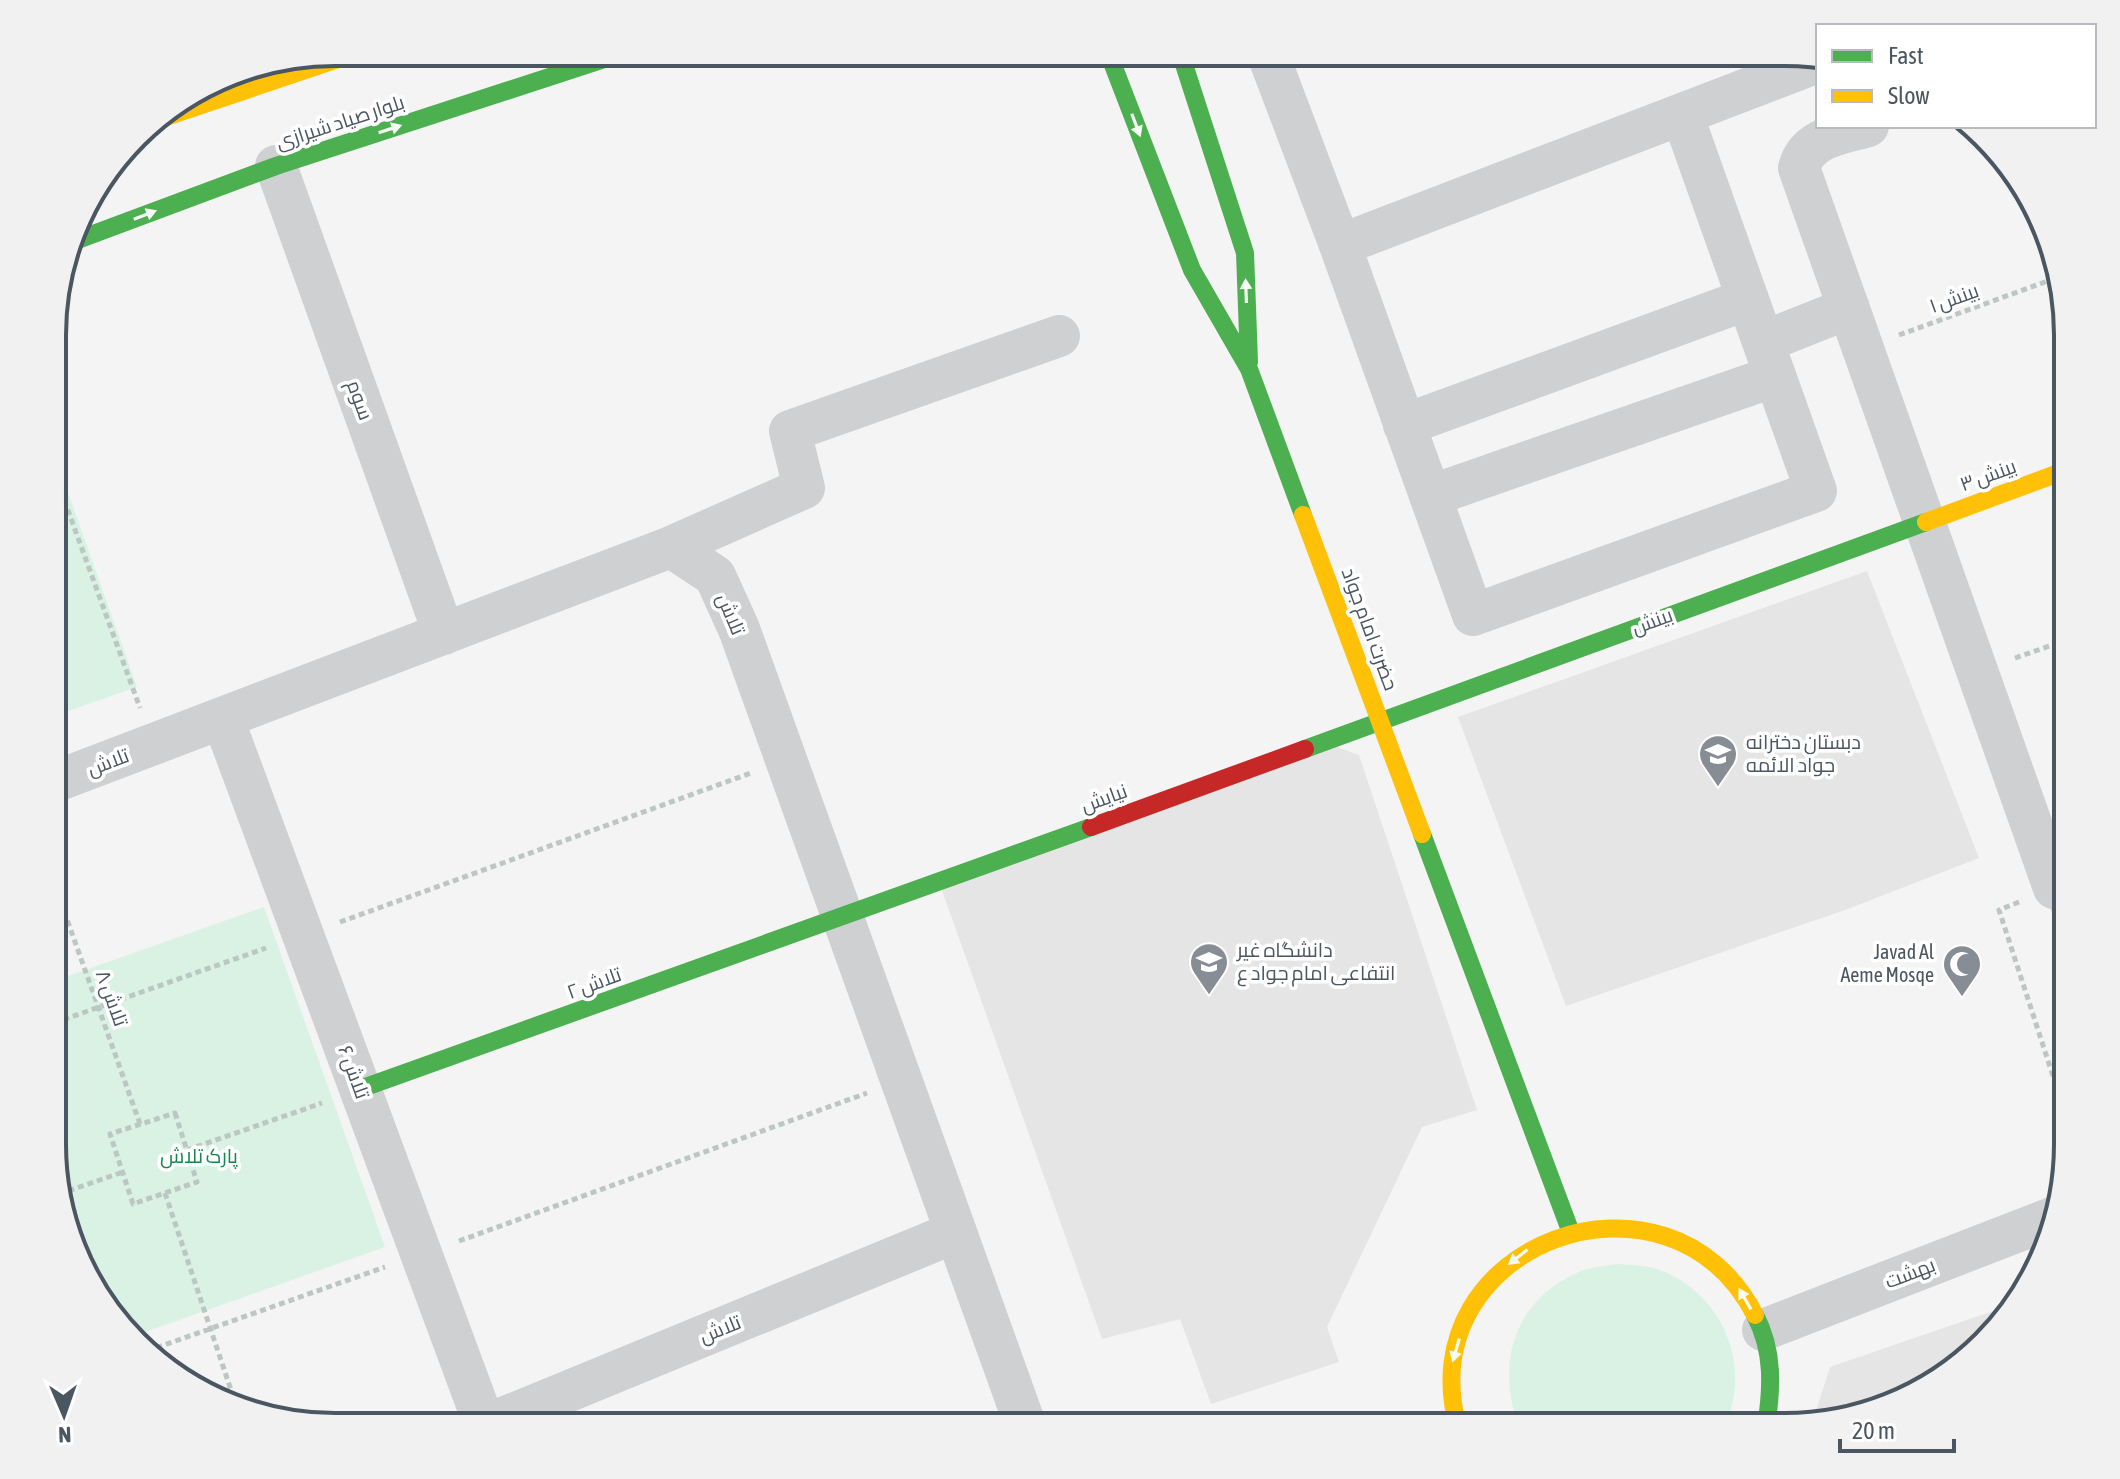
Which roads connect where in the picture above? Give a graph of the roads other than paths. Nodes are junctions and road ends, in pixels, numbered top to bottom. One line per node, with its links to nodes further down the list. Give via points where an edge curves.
1 (578, 67): 10 (street, بلوار صیاد شیرازی, one-way to 1)
2 (1114, 67): 17 (street, حضرت امام جواد, one-way to 17, via 1192,270)
3 (1185, 67): 17 (street, one-way to 3, via 1245,253)
4 (1273, 67): 12 (street)
5 (1804, 67): 8 (street)
6 (313, 68): 7 (street)
7 (189, 109)
8 (1682, 114): 12 (street); 13 (street)
9 (1862, 128): 14 (street, via 1815,143 1799,168)
10 (276, 166): 11 (street, بلوار صیاد شیرازی, one-way to 10); 23 (street, سوم)
11 (85, 237)
12 (1340, 245): 18 (street)
13 (1748, 299): 16 (street); 18 (street)
14 (1849, 308): 16 (street); 21 (street)
15 (1059, 336): 22 (street, via 790,431 804,488)
16 (1769, 359): 20 (street); 20 (street, via 1816,491 1473,615)
17 (1249, 369): 25 (street, حضرت امام جواد)
18 (1404, 425): 20 (street)
19 (2053, 475): 21 (street, بینش ۳)
20 (1430, 496)
21 (1924, 521): 25 (street, بینش); 27 (street)
22 (671, 547): 23 (street, تلاش); 28 (street, تلاش, via 715,576)
23 (444, 634): 24 (street, تلاش)
24 (223, 719): 26 (street, تلاش); 29 (street, تلاش ۶)
25 (1380, 720): 28 (street, نیایش); 31 (street, حضرت امام جواد)
26 (67, 777)
27 (2053, 871)
28 (843, 918): 29 (street, تلاش ۲); 32 (street, تلاش)
29 (360, 1089): 34 (street, تلاش ۶)
30 (2042, 1222): 33 (street, بهشت)
31 (1570, 1230): 33 (street, one-way to 31, via 1740,1288 1706,1255 1663,1233 1617,1225); 37 (street, one-way to 37, via 1526,1249 1490,1280 1465,1320 1452,1366)
32 (956, 1232): 35 (street, تلاش); 36 (street, تلاش)
33 (1763, 1330): 38 (street, via 1772,1377)
34 (480, 1412)
35 (519, 1412)
36 (1021, 1412)
37 (1453, 1413)
38 (1768, 1413)

